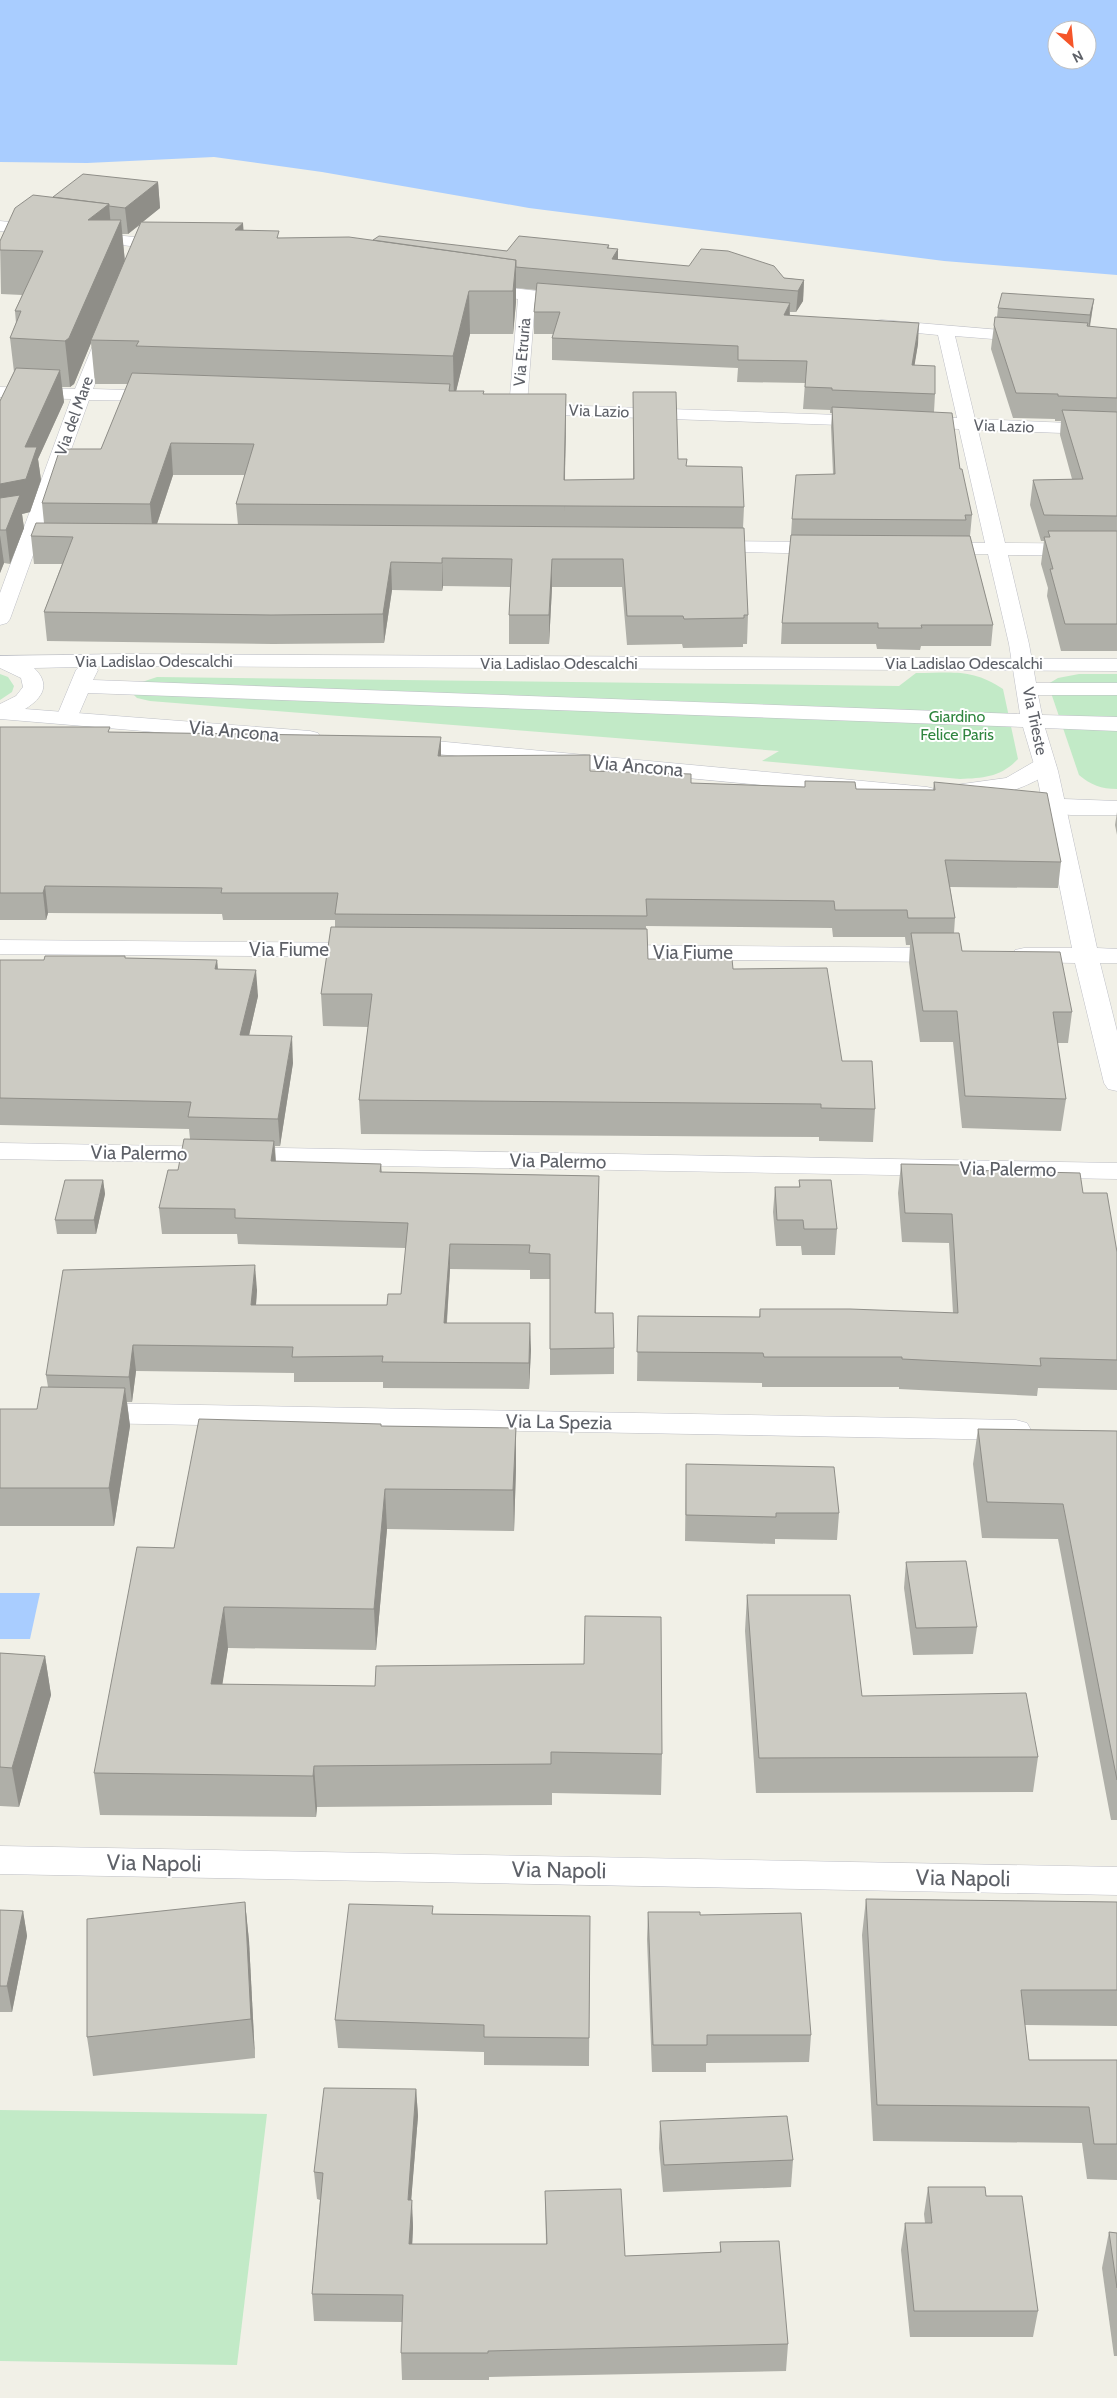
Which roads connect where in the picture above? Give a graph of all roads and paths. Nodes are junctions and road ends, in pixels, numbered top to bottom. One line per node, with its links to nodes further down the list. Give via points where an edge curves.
1 (0, 226): 2 (street)
2 (143, 244): 3 (street); 4 (street)
3 (183, 248)
4 (136, 261)
5 (458, 286): 6 (street)
6 (527, 296): 7 (street); 16 (street, Via Etruria)
7 (586, 301)
8 (114, 314): 13 (street, Via del Mare)
9 (868, 324): 10 (street)
10 (945, 330): 11 (street); 17 (street, Via Trieste)
11 (1050, 338)
12 (0, 392): 13 (street)
13 (81, 393): 14 (street); 19 (street, Via del Mare)
14 (180, 397)
15 (498, 408): 16 (street, Via Lazio)
16 (518, 408): 17 (street, Via Lazio)
17 (968, 424): 18 (street, Via Lazio); 26 (street, Via Trieste)
18 (1117, 430)
19 (38, 519): 20 (street); 21 (street, Via del Mare)
20 (19, 521)
21 (31, 543): 22 (street); 29 (street, Via del Mare)
22 (50, 543)
23 (685, 547): 24 (street)
24 (843, 548)
25 (920, 548): 26 (street)
26 (996, 549): 27 (street); 33 (street, Via Trieste)
27 (1117, 550)
28 (0, 568): 29 (street)
29 (21, 568): 30 (street, Via del Mare)
30 (0, 619)
31 (92, 660): 32 (street, Via Ladislao Odescalchi); 33 (street, Via Ladislao Odescalchi, via 465,664); 35 (street)
32 (1, 662): 38 (street, via 28,671 35,687 20,703)
33 (1023, 663): 34 (street, Via Ladislao Odescalchi); 40 (street, Via Trieste)
34 (1117, 665)
35 (79, 686): 39 (street); 40 (street)
36 (1038, 689): 37 (street)
37 (1117, 689)
38 (0, 712): 39 (street, Via Ancona)
39 (67, 718): 42 (street, Via Ancona)
40 (1032, 721): 41 (street); 44 (street, Via Trieste)
41 (1117, 724)
42 (329, 739)
43 (378, 743): 45 (street, Via Ancona)
44 (1045, 765): 45 (street, Via Ancona, via 1022,779 990,789); 46 (street, Via Trieste)
45 (916, 792): 46 (street, Via Ancona)
46 (1055, 808): 47 (street, Via Ancona); 53 (street, Via Trieste)
47 (1117, 808)
48 (0, 947): 49 (street, Via Fiume)
49 (389, 950)
50 (588, 952): 51 (street, Via Fiume)
51 (966, 955)
52 (1006, 955): 53 (street)
53 (1086, 956): 54 (street); 55 (street, Via Trieste)
54 (1117, 956)
55 (1117, 1083)
56 (0, 1151): 57 (street, Via Palermo)
57 (1117, 1171)
58 (60, 1413): 59 (street, Via La Spezia)
59 (1047, 1431)
60 (0, 1860): 61 (street, Via Napoli)
61 (1117, 1881)

